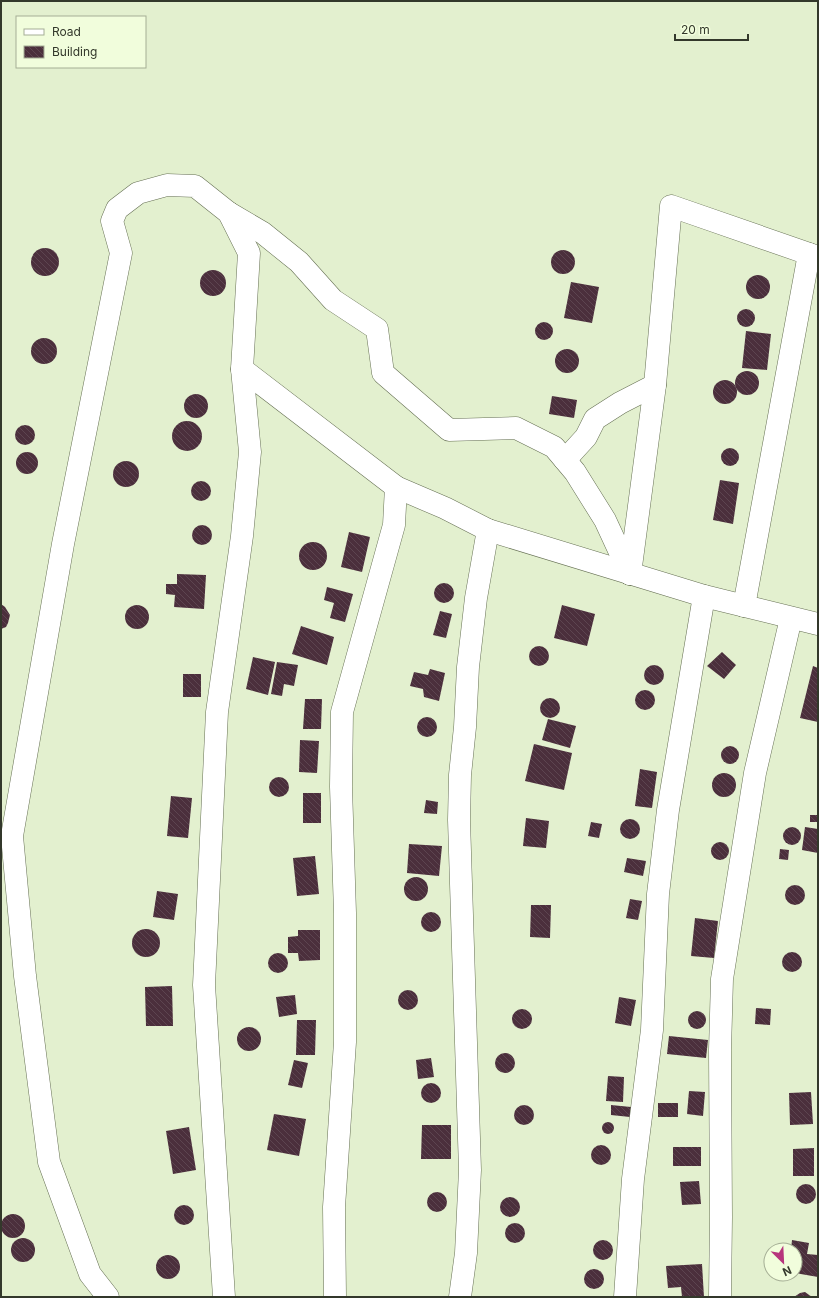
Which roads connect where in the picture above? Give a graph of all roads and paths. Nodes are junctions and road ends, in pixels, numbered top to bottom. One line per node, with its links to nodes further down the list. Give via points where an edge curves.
1 (229, 212): 3 (street, via 249,253); 5 (street, via 263,233 299,262 333,300 377,329 383,374 449,430 516,428 554,447); 13 (street, via 196,186 167,185 138,193 117,209 112,221 121,253 63,544 12,836 49,1162 90,1274)
2 (814, 255): 4 (street, via 672,206); 10 (street)
3 (242, 369): 6 (street); 14 (street, via 250,452 242,536 217,712 204,985)
4 (655, 385): 5 (street, via 620,403 595,420 586,437); 8 (street)
5 (565, 460): 8 (street, via 605,520)
6 (396, 487): 7 (street); 15 (street, via 394,525 342,712 345,1042 334,1207)
7 (488, 530): 8 (street); 16 (street, via 468,667 460,775 459,820 470,1170 466,1253)
8 (630, 574): 9 (street)
9 (704, 596): 10 (street); 17 (street, via 668,810 658,894 652,1030 633,1179)
10 (744, 606): 11 (street)
11 (791, 618): 12 (street); 18 (street, via 755,773 722,979)
12 (818, 624)
13 (108, 1297)
14 (224, 1297)
15 (335, 1297)
16 (460, 1297)
17 (625, 1297)
18 (720, 1297)

